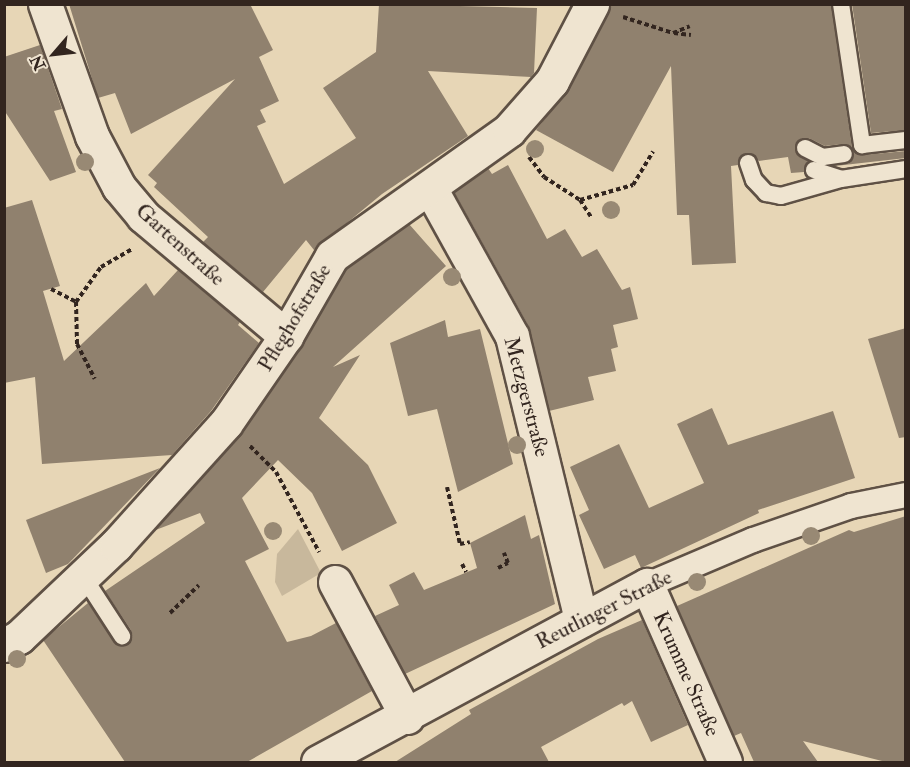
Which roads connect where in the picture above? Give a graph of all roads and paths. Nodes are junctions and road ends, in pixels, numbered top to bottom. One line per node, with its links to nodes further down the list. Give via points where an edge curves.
1 (45, 4): 18 (street, Gartenstraße, via 103,161)
2 (841, 4): 8 (lane, via 862,145)
3 (591, 6): 5 (path); 7 (street, Pfleghofstraße, via 552,81)
4 (690, 26): 5 (path)
5 (673, 33): 6 (path)
6 (691, 35)
7 (509, 130): 16 (street, Pfleghofstraße); 17 (path, via 544,177)
8 (906, 140)
9 (805, 148): 11 (lane, via 823,157)
10 (653, 153): 17 (path, via 633,185)
11 (844, 154)
12 (748, 163): 15 (lane, via 754,180 766,193 781,196)
13 (906, 169): 15 (lane)
14 (814, 171): 15 (lane)
15 (842, 179)
16 (430, 188): 22 (street, Pfleghofstraße, via 332,256); 37 (street, Metzgerstraße, via 512,336)
17 (580, 200): 19 (path)
18 (143, 216): 21 (path, via 133,249 101,267); 22 (street, Gartenstraße)
19 (591, 217)
20 (51, 289): 21 (path)
21 (76, 302): 23 (path, via 77,344)
22 (286, 336): 24 (street, Pfleghofstraße)
23 (95, 379)
24 (226, 423): 32 (street, Pfleghofstraße); 33 (path, via 276,472)
25 (447, 487): 27 (path, via 460,544)
26 (906, 495): 35 (street, Reutlinger Straße, via 851,506 753,540)
27 (470, 542)
28 (504, 553): 30 (path, via 508,563)
29 (462, 564): 31 (path)
30 (498, 568)
31 (466, 572)
32 (83, 576): 38 (lane); 39 (street, Pfleghofstraße, via 19,637)
33 (336, 582): 40 (street)
34 (199, 585): 36 (path)
35 (647, 585): 37 (street, Reutlinger Straße); 42 (street, Krumme Straße)
36 (170, 613)
37 (581, 620): 40 (street, Reutlinger Straße)
38 (122, 636)
39 (4, 645)
40 (407, 717): 41 (street, Reutlinger Straße)
41 (318, 762)
42 (725, 762)

